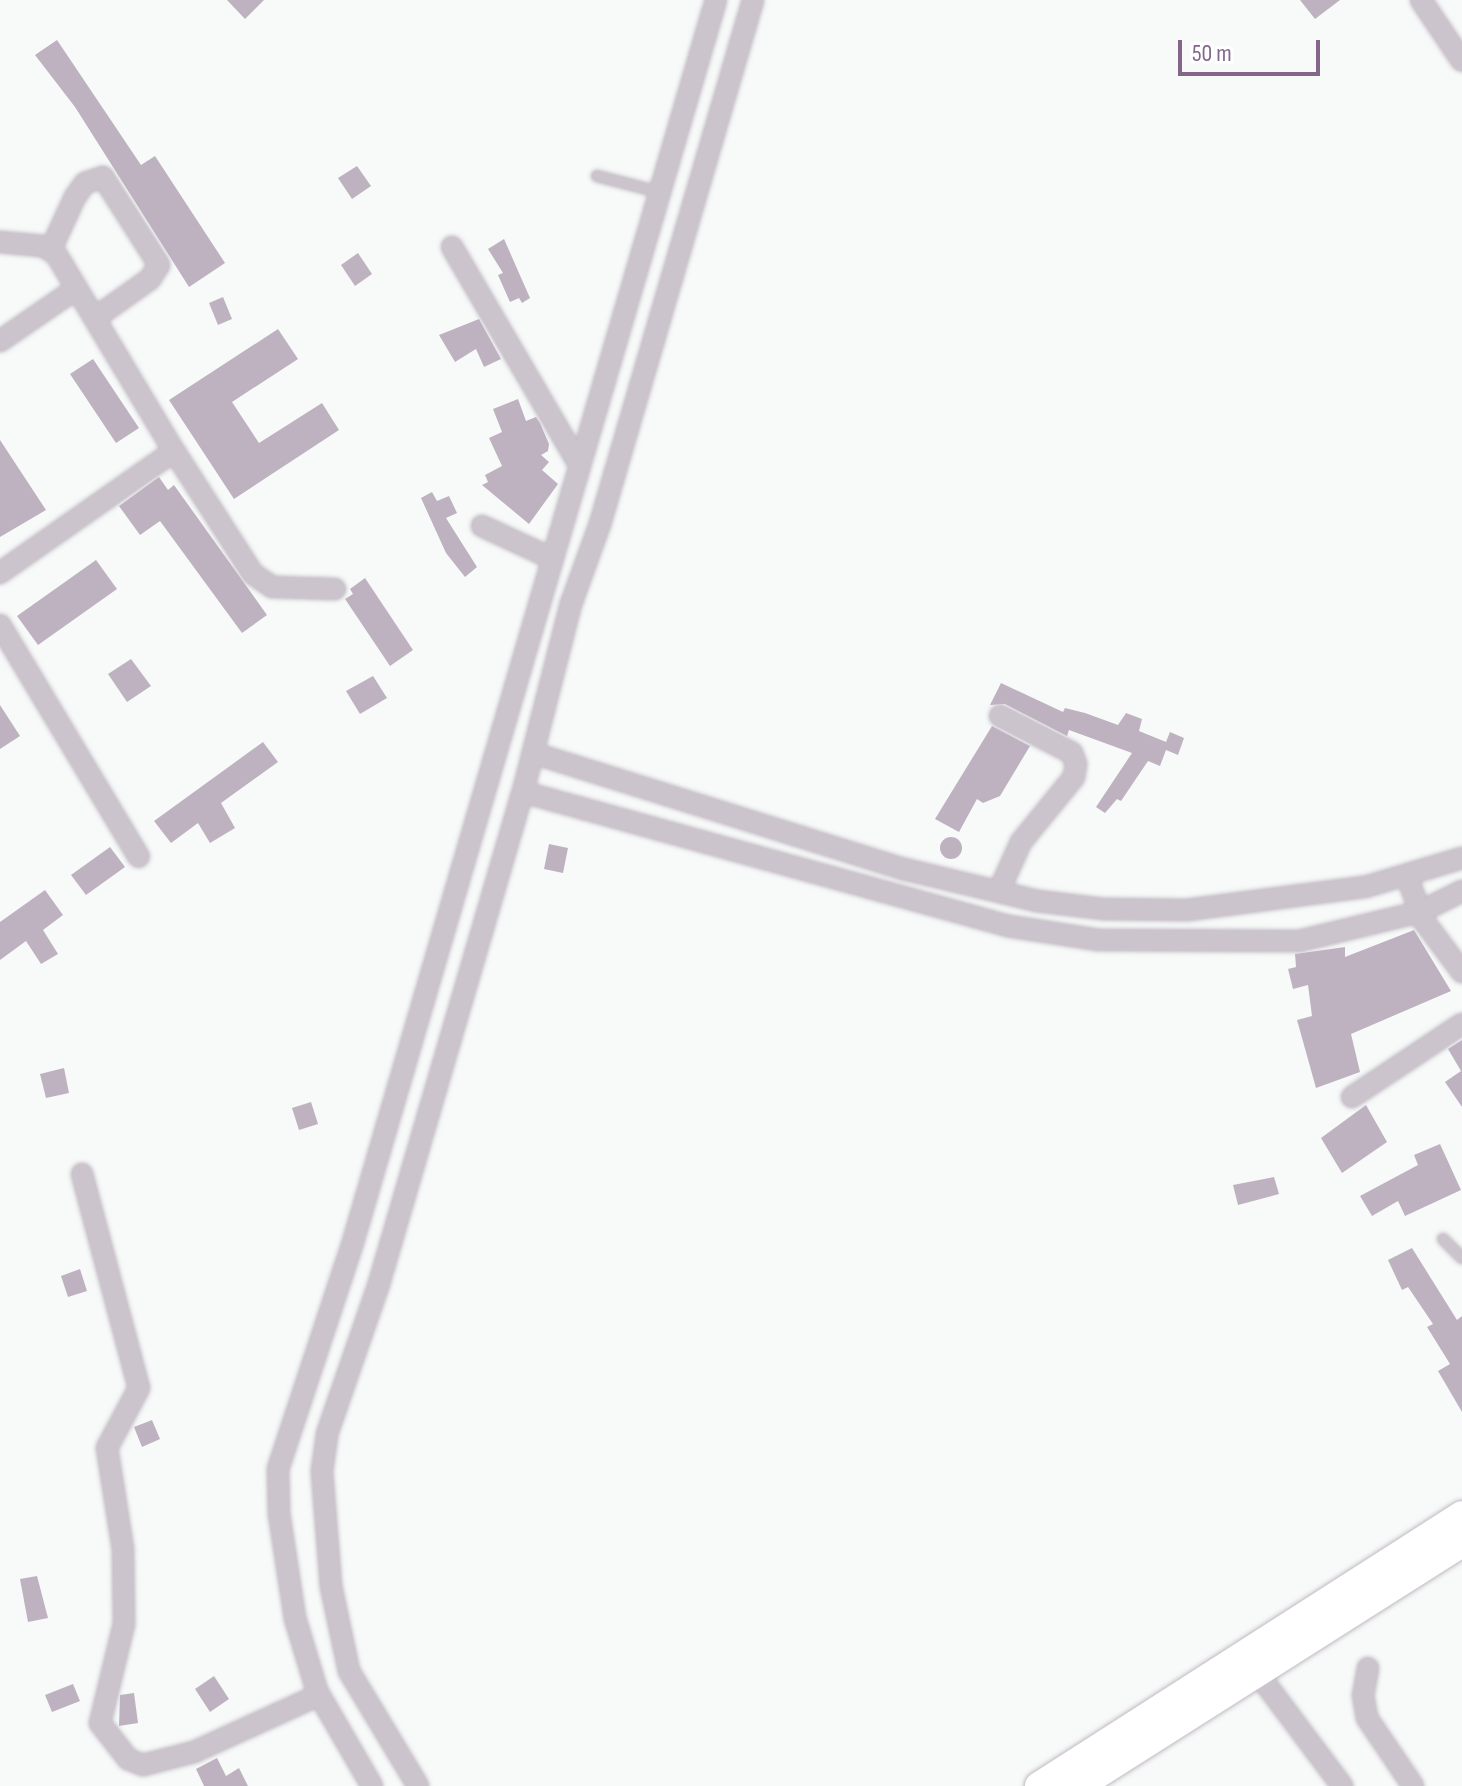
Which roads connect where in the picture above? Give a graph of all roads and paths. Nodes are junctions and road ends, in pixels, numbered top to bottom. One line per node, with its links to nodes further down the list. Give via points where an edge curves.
1 (716, 0): 6 (street)
2 (753, 0): 21 (street, via 596,536 571,604)
3 (1421, 0): 4 (street)
4 (1462, 61)
5 (597, 176): 6 (lane)
6 (659, 192): 14 (street)
7 (0, 242): 9 (street)
8 (452, 247): 14 (street)
9 (51, 249): 10 (street); 11 (street, via 85,183 103,177 159,265 150,279)
10 (77, 288): 11 (street); 12 (street)
11 (95, 318): 13 (street)
12 (0, 341)
13 (174, 451): 17 (street); 18 (street, via 253,574 272,587)
14 (579, 464): 16 (street)
15 (482, 526): 16 (street)
16 (551, 558): 38 (street, via 353,1242 278,1469 295,1618)
17 (0, 573)
18 (335, 589)
19 (0, 625): 23 (street)
20 (1000, 716): 25 (street, via 1072,753 1076,764 1074,777 1021,842)
21 (532, 756): 22 (street); 25 (street, via 844,852)
22 (524, 788): 27 (street, via 1008,926 1098,940 1299,941); 40 (street, via 378,1287 327,1434 322,1471 331,1586 349,1671)
23 (139, 857)
24 (1462, 858): 27 (street)
25 (999, 891): 27 (street, via 1103,909 1187,910 1365,887)
26 (1462, 891): 27 (street)
27 (1414, 893): 28 (street)
28 (1462, 972)
29 (1462, 1024): 30 (street)
30 (1352, 1097)
31 (82, 1174): 38 (street, via 139,1388 107,1448 123,1549 124,1624 100,1723 128,1759 143,1765 194,1752)
32 (1443, 1239): 33 (lane)
33 (1462, 1258)
34 (1462, 1515): 41 (street)
35 (1462, 1543): 37 (street)
36 (1368, 1668): 44 (street, via 1363,1695 1367,1718)
37 (1259, 1675): 42 (street); 43 (street)
38 (319, 1695): 39 (street)
39 (372, 1786)
40 (418, 1786)
41 (1039, 1786)
42 (1079, 1786)
43 (1342, 1786)
44 (1413, 1786)

